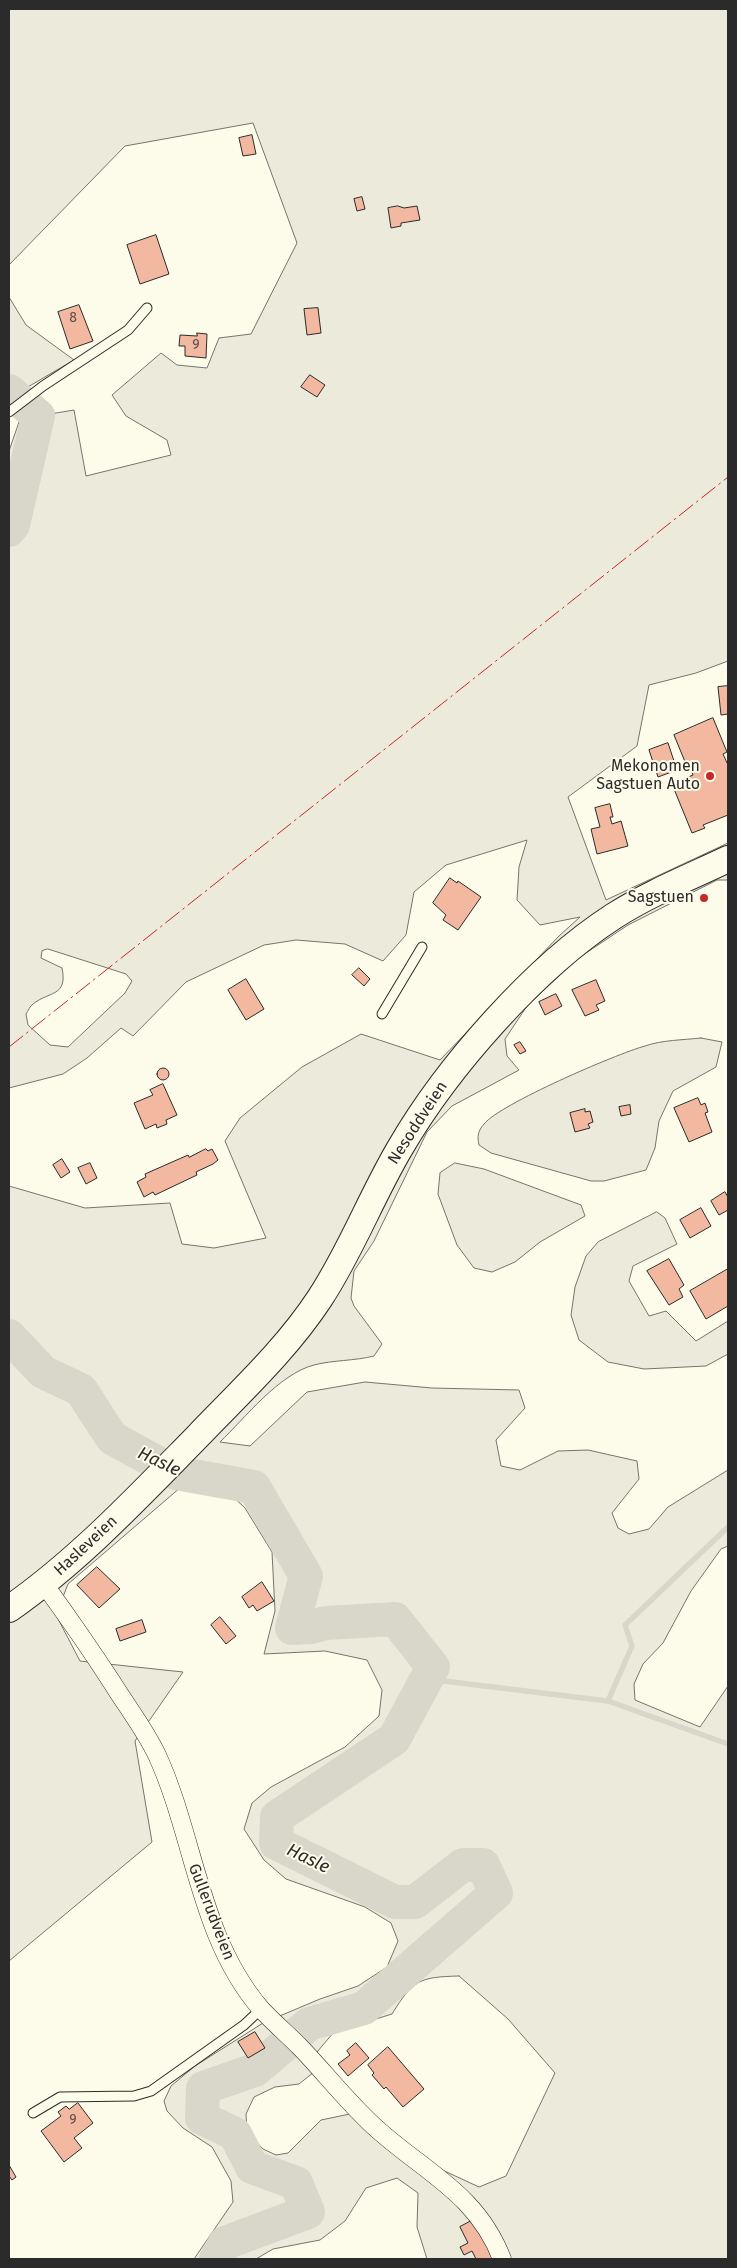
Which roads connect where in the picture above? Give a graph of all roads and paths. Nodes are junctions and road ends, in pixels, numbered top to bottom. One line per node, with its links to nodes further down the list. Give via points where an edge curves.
1 (147, 308): 2 (lane, via 128,330)
2 (9, 412)
3 (728, 859): 6 (main road, Nesoddveien, via 615,915 576,942 514,1002 461,1062 399,1148 320,1299 275,1355)
4 (422, 946): 5 (lane)
5 (382, 1014)
6 (158, 1476): 7 (main road, Hasleveien, via 85,1549)
7 (44, 1584): 8 (main road, Hasleveien); 9 (street, Gullerudveien, via 134,1715 157,1755 217,1936 238,1977)
8 (9, 1609)
9 (261, 2009): 10 (lane, via 244,2025 151,2091 134,2096 60,2097); 11 (street, Gullerudveien, via 376,2127 456,2191 482,2218)
10 (33, 2113)
11 (502, 2259)

